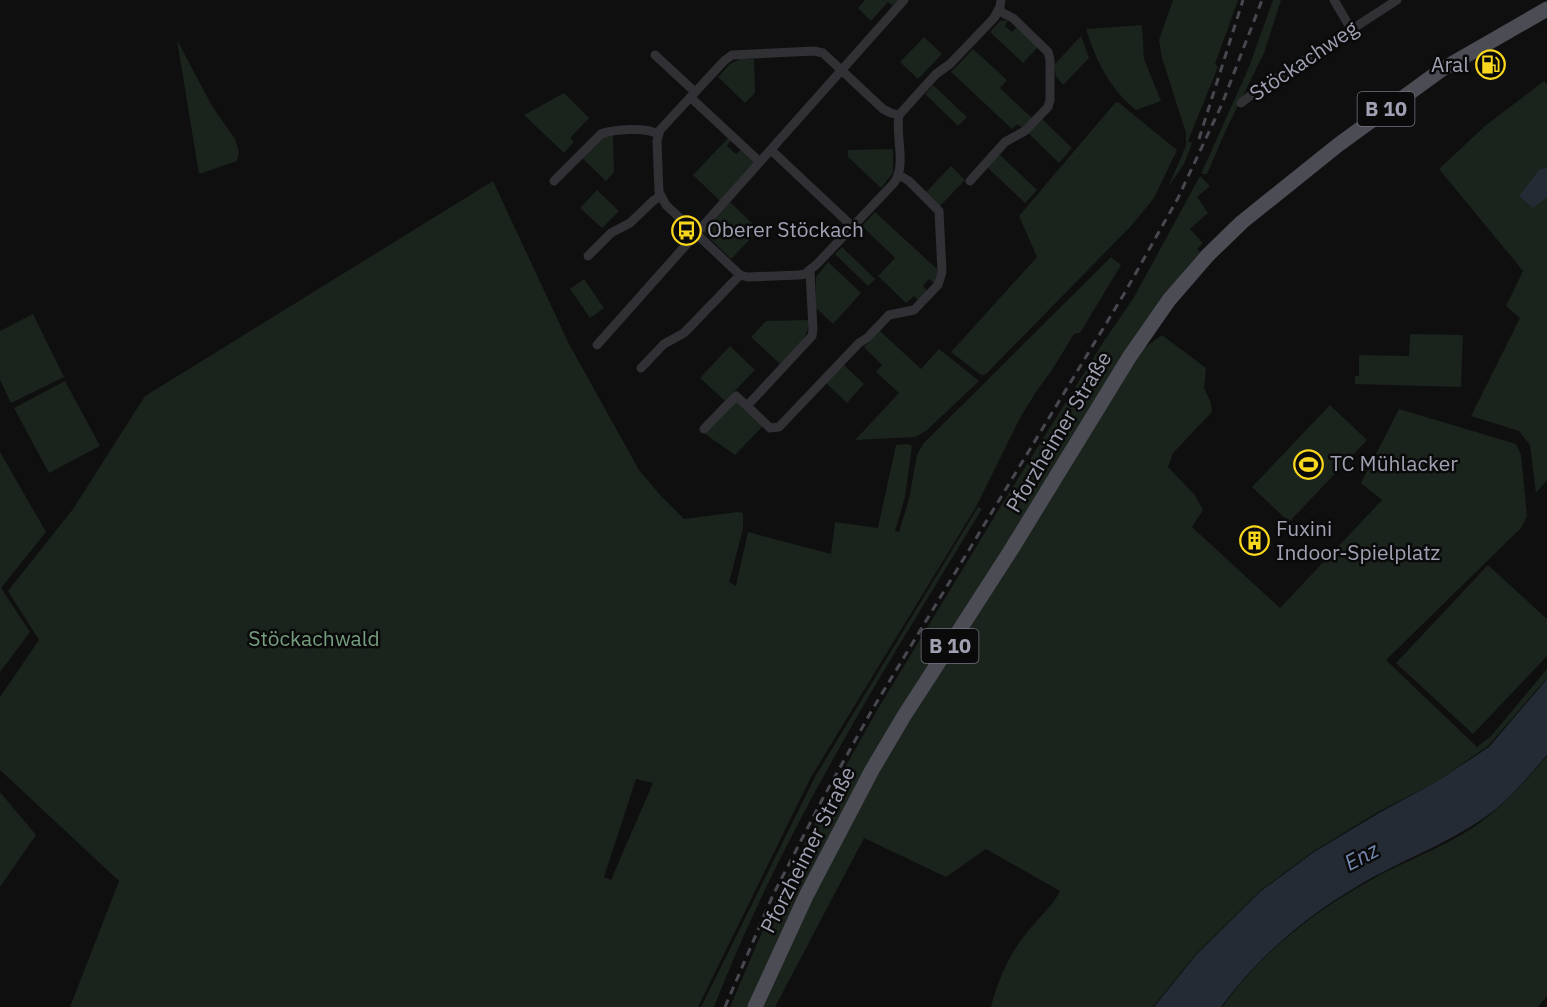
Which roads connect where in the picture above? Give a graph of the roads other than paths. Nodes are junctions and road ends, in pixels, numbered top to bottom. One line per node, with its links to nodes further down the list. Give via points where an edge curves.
1 (904, 0): 9 (street)
2 (1001, 0): 6 (street)
3 (1334, 0): 7 (street)
4 (1397, 0): 7 (street, Stöckachweg)
5 (1547, 9): 29 (main road, Pforzheimer Straße / B 10, via 1441,70 1353,134 1242,222 1169,300 872,770 806,896)
6 (999, 11): 12 (street); 18 (street, via 1013,18 1048,52 1050,100 1048,107 1025,130 1005,142)
7 (1352, 29): 11 (street, Stöckachweg)
8 (655, 56): 10 (street)
9 (841, 70): 10 (street, via 827,56 814,51 737,54 728,57); 12 (street, via 883,109); 14 (street)
10 (693, 95): 13 (street); 15 (street)
11 (1241, 103)
12 (899, 115): 16 (street)
13 (658, 134): 17 (street, via 648,129 601,134); 19 (street)
14 (771, 150): 15 (street); 20 (street)
15 (760, 162): 21 (street)
16 (899, 175): 20 (street); 27 (street, via 939,211 942,272 938,285 914,310 889,315 779,428 770,428)
17 (554, 181)
18 (970, 181)
19 (660, 196): 21 (street); 22 (street)
20 (853, 227): 23 (street)
21 (696, 234): 24 (street); 25 (street)
22 (588, 256)
23 (810, 271): 24 (street, via 799,275); 27 (street, via 812,336)
24 (740, 275): 26 (street, via 684,333 664,344)
25 (597, 345)
26 (641, 368)
27 (747, 406): 28 (street, via 736,396)
28 (704, 429)
29 (755, 1007)

